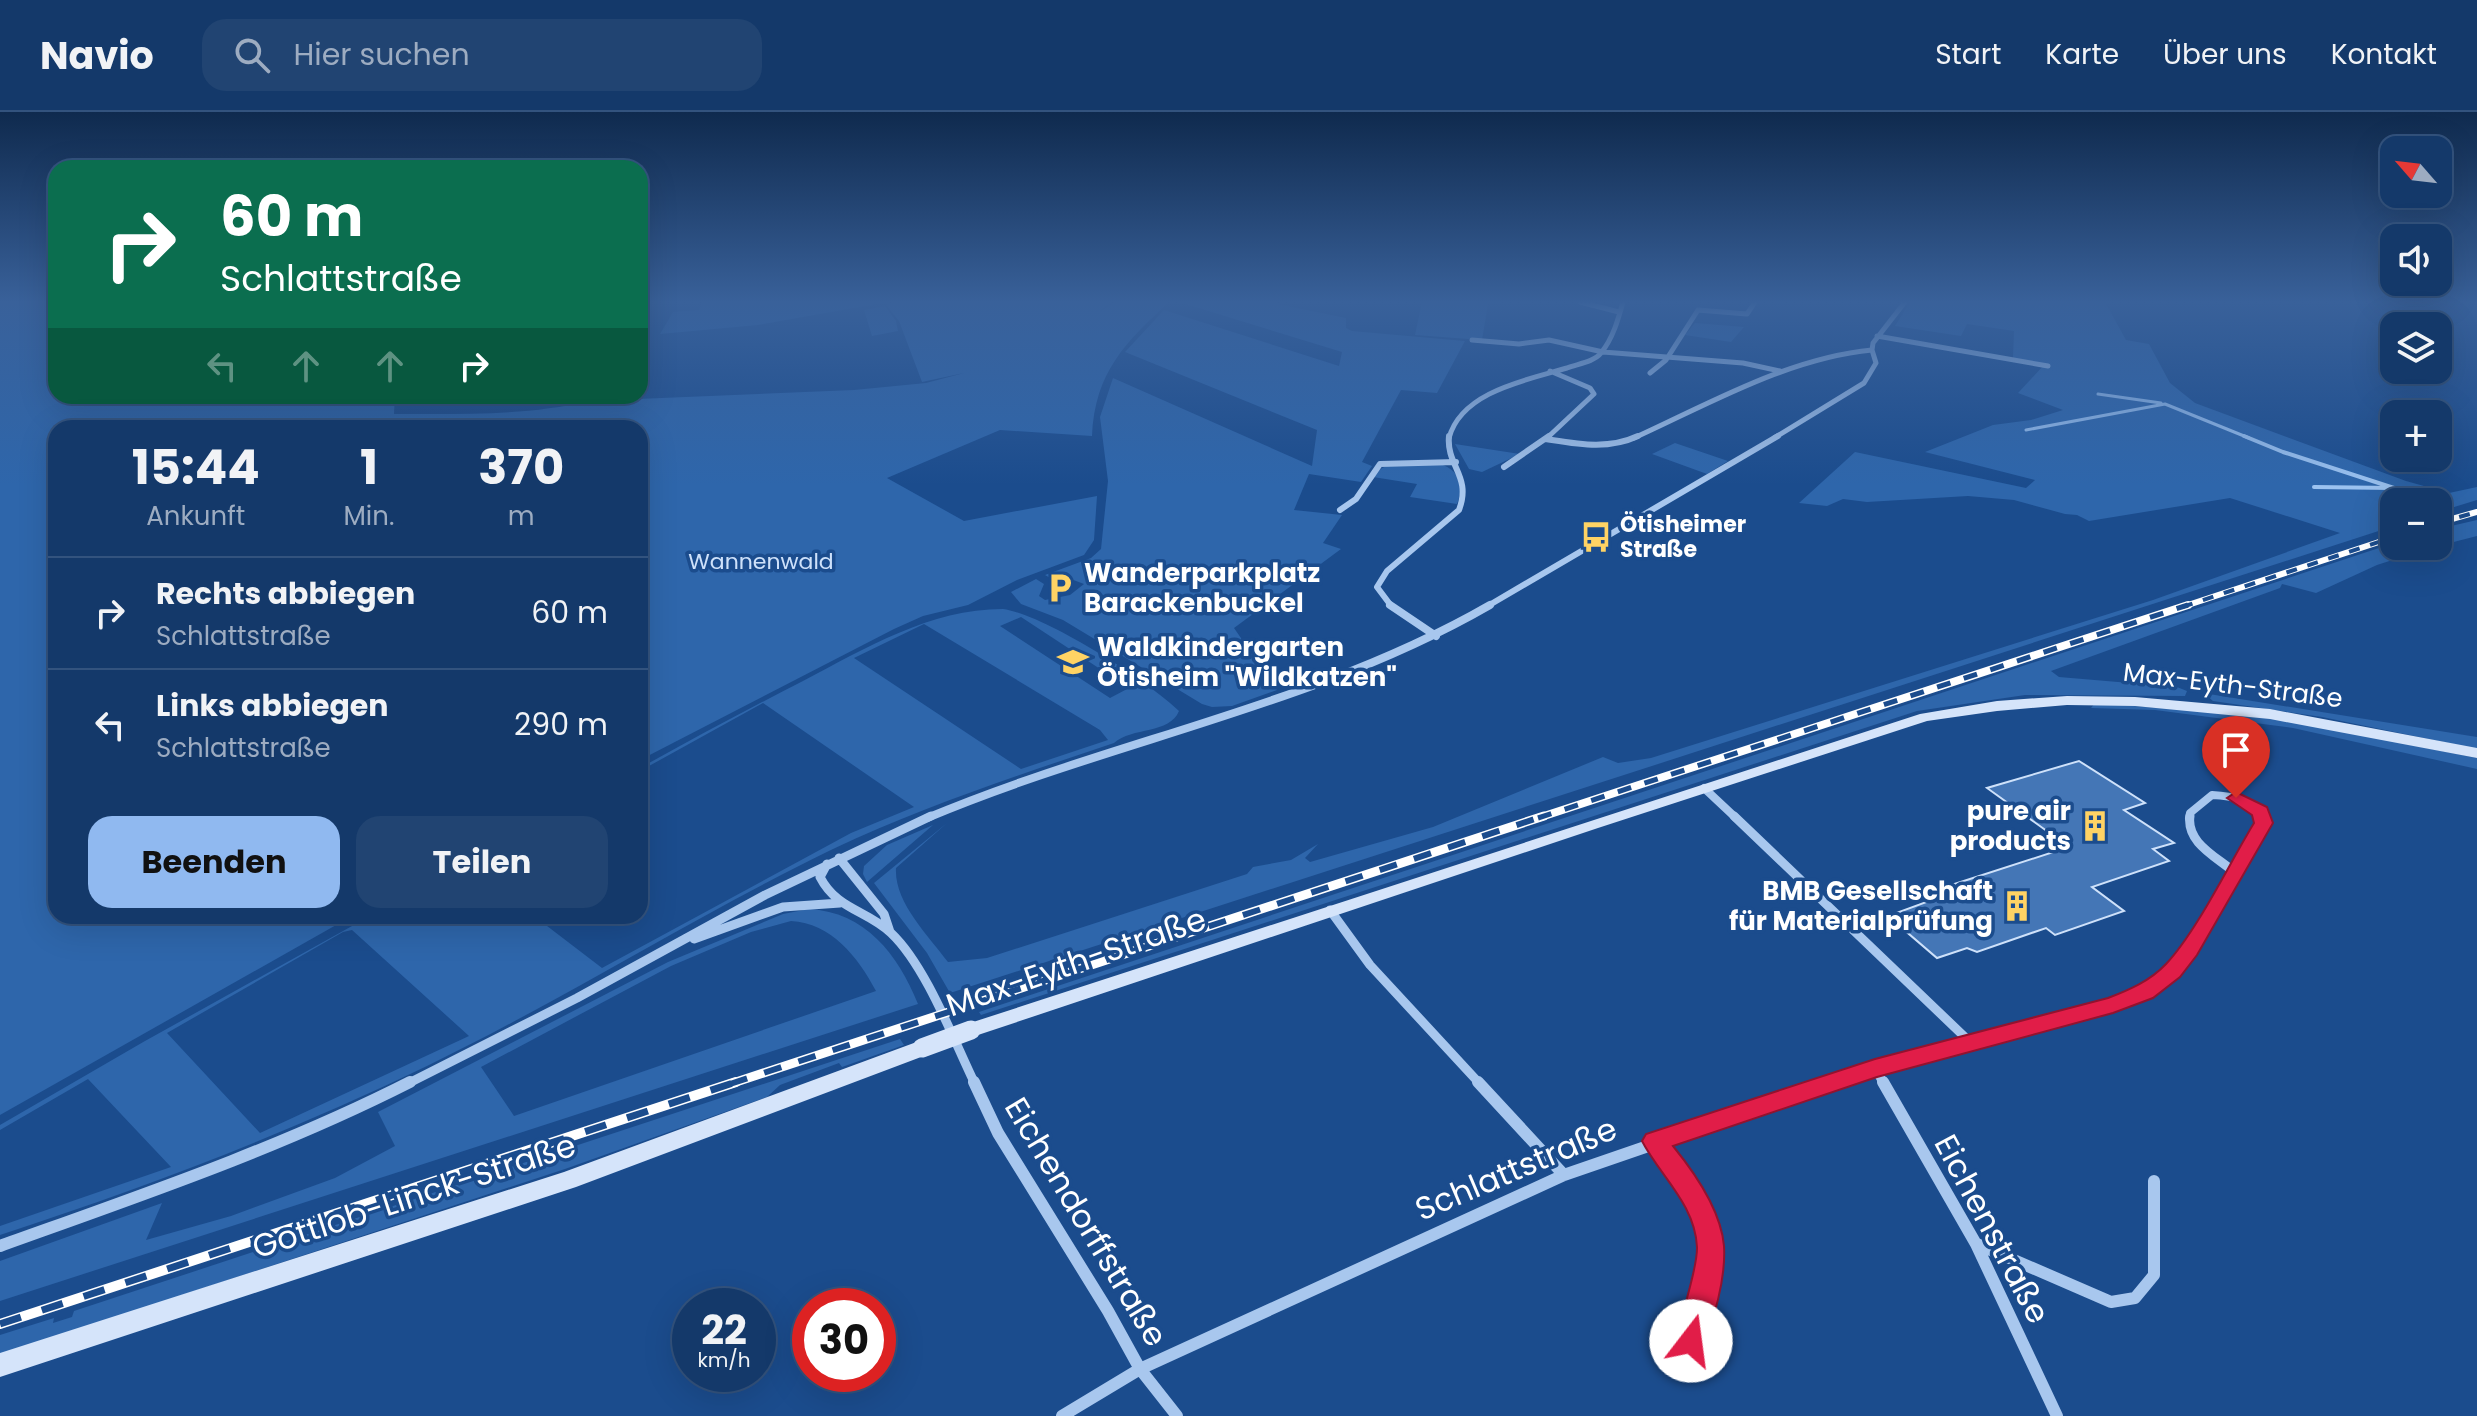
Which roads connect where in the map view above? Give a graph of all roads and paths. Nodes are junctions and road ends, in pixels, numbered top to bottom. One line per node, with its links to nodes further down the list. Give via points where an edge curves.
1 (1580, 363): 8 (street)
2 (1662, 363): 10 (street)
3 (1739, 363): 9 (street)
4 (1813, 363): 9 (street)
5 (1876, 363): 15 (street, via 1864,383)
6 (2030, 363): 7 (street)
7 (2048, 366)
8 (1550, 371): 11 (street, via 1594,394); 12 (street, via 1491,394 1466,411 1448,434)
9 (1781, 372): 11 (street, via 1627,441 1590,446)
10 (1650, 373)
11 (1546, 439): 13 (street)
12 (1456, 462): 14 (street, via 1380,464 1356,499); 15 (street, via 1467,489 1459,510 1387,571 1377,587 1391,606)
13 (1504, 467)
14 (1340, 510)
15 (1436, 636): 18 (street, via 1285,698 1003,789)
16 (2477, 753): 17 (street, Max-Eyth-Straße, via 2200,704 2030,701 1925,717)
17 (1704, 788): 22 (street, Max-Eyth-Straße); 25 (street)
18 (839, 858): 19 (street); 23 (street, Eichendorffstraße, via 884,914)
19 (827, 864): 21 (street, via 820,877); 24 (street)
20 (2233, 871): 20 (street, Schlattstraße, via 2263,823 2260,812 2236,798 2212,795 2190,813 2188,828); 25 (street, Schlattstraße, via 2189,950 2145,992)
21 (840, 903): 23 (street); 24 (street, via 779,906)
22 (1330, 910): 27 (street, Max-Eyth-Straße, bridge); 29 (street, via 1370,965)
23 (891, 933): 35 (street, Eichendorffstraße, via 930,991 998,1133)
24 (659, 953): 32 (street, via 347,1114 223,1166)
25 (1970, 1042): 26 (street, Schlattstraße)
26 (1875, 1068): 28 (street, Schlattstraße); 31 (street, Eichenstraße)
27 (844, 1077): 33 (street, Gottlob-Linck-Straße, via 568,1180)
28 (1655, 1141): 29 (street, Schlattstraße); 34 (street, via 1698,1205 1710,1245 1706,1286)
29 (1564, 1175): 35 (street, Schlattstraße)
30 (2154, 1181): 31 (street, via 2154,1275 2135,1298 2111,1302)
31 (1976, 1244): 38 (street, Eichenstraße)
32 (0, 1246)
33 (0, 1365)
34 (1683, 1368)
35 (1140, 1369): 36 (street, Schlattstraße); 37 (street, Eichendorffstraße)
36 (1062, 1416)
37 (1177, 1416)
38 (2057, 1416)

